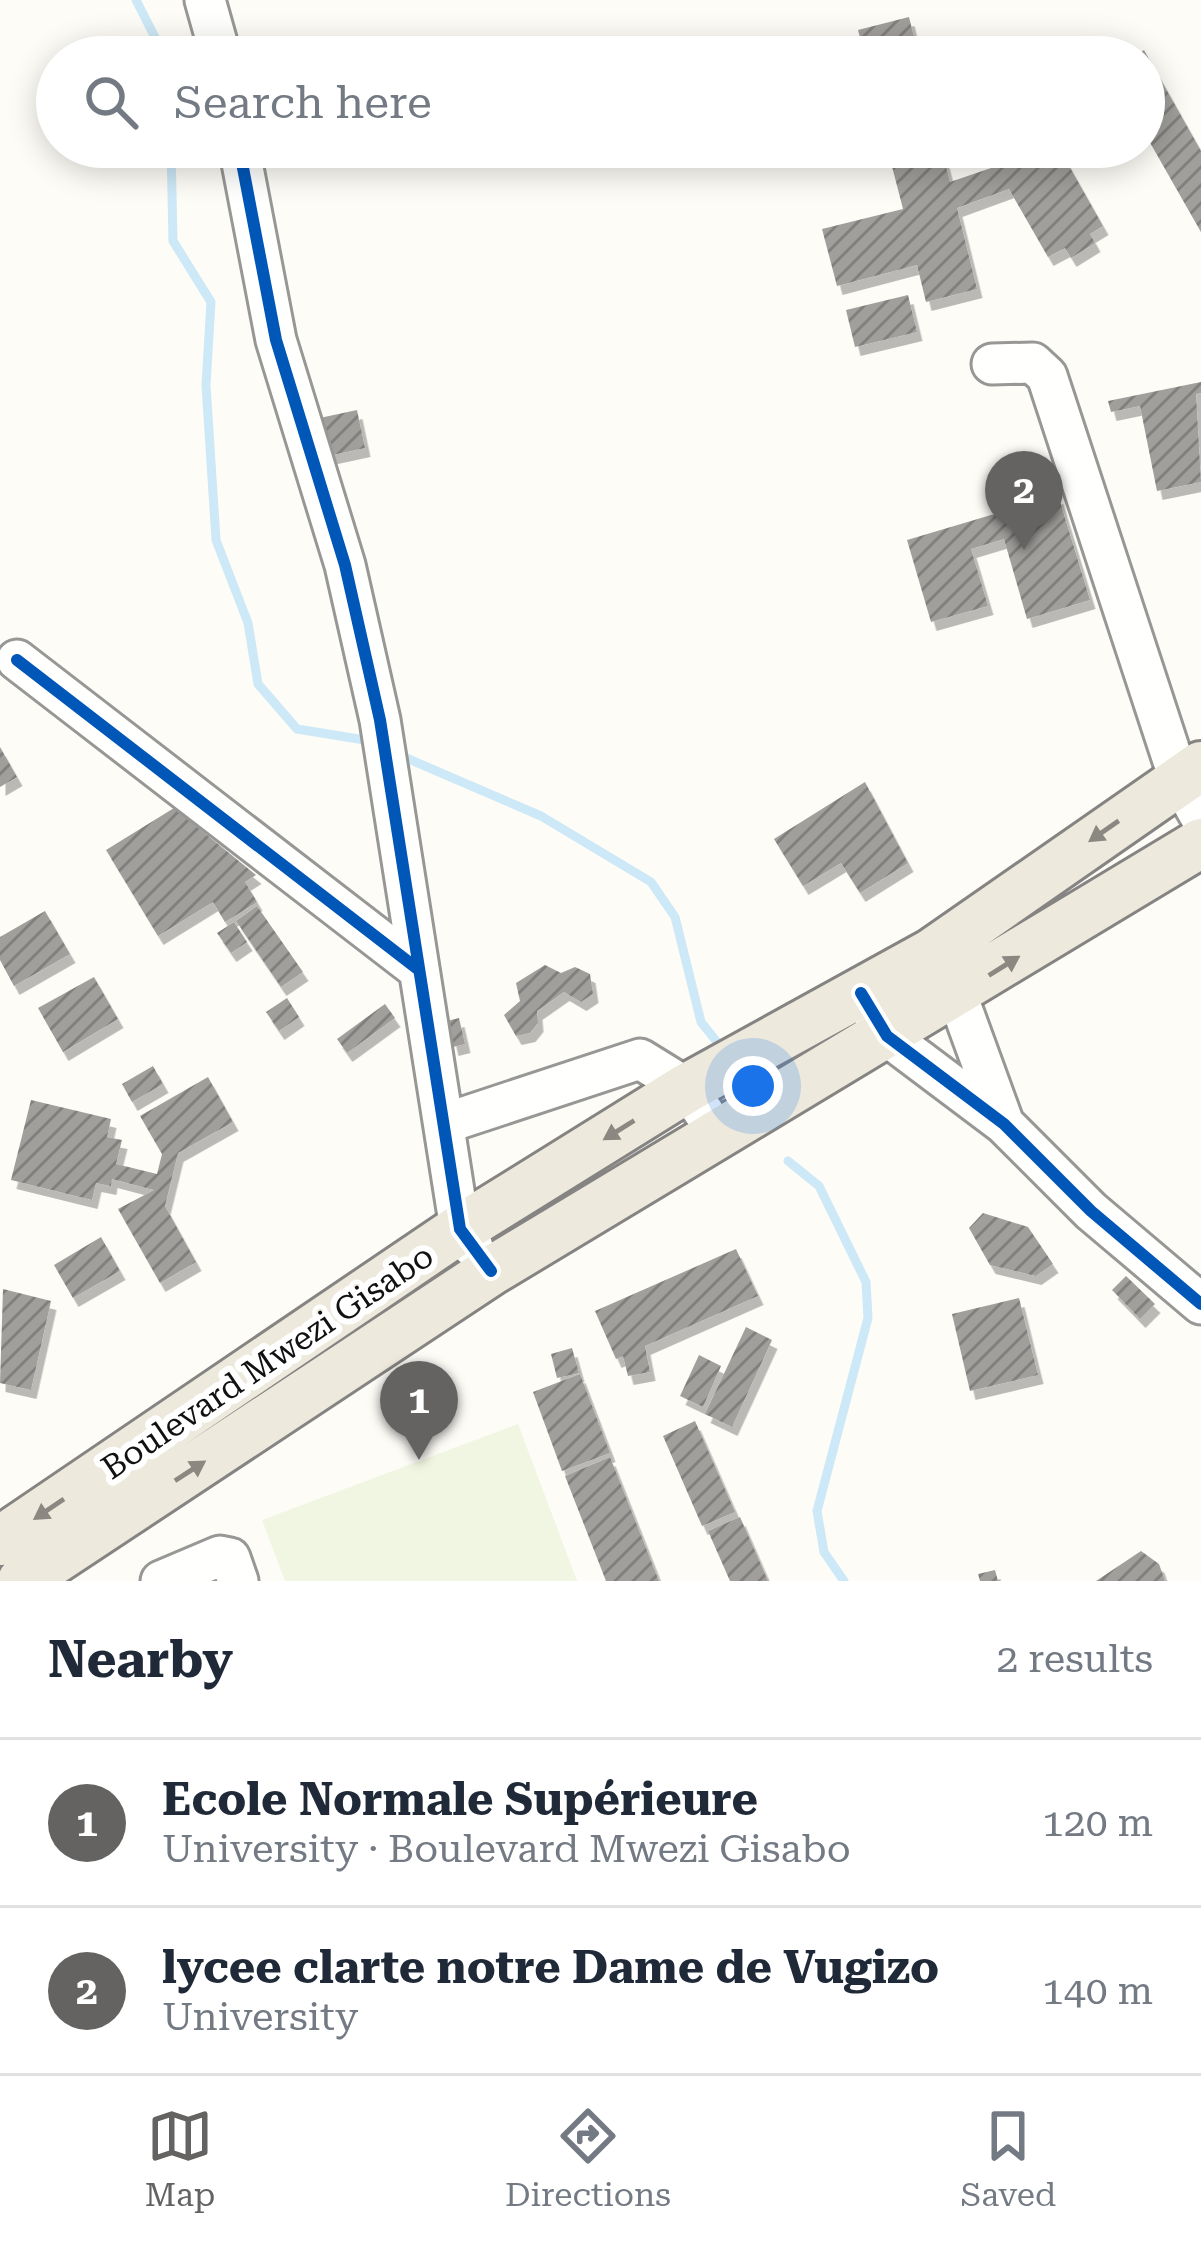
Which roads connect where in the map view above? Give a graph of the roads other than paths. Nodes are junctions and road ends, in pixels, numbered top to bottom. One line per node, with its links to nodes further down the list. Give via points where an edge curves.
1 (206, 0): 2 (street)
2 (215, 36)
3 (243, 168): 9 (street, via 276,340 363,639)
4 (992, 364): 6 (street, via 1034,363 1047,376)
5 (17, 660): 9 (street)
6 (1194, 788): 8 (main road, one-way to 8)
7 (1201, 843): 11 (main road, one-way to 7)
8 (932, 953): 10 (main road); 11 (street)
9 (419, 970): 14 (street)
10 (861, 993): 12 (street); 13 (main road, Boulevard Mwezi Gisabo)
11 (957, 995): 12 (main road); 15 (street)
12 (887, 1036): 15 (street); 16 (main road, Boulevard Mwezi Gisabo)
13 (704, 1080): 14 (street, via 629,1060); 16 (street); 17 (main road, Boulevard Mwezi Gisabo, one-way to 17)
14 (446, 1123): 17 (street)
15 (1004, 1124): 19 (street)
16 (728, 1127): 18 (main road, Boulevard Mwezi Gisabo)
17 (460, 1229): 18 (street); 20 (main road, Boulevard Mwezi Gisabo, one-way to 20)
18 (491, 1271): 21 (main road, Boulevard Mwezi Gisabo, one-way to 18)
19 (1201, 1304)
20 (0, 1540)
21 (23, 1581)
22 (161, 1581): 23 (street, via 220,1556 230,1558)
23 (238, 1581)

